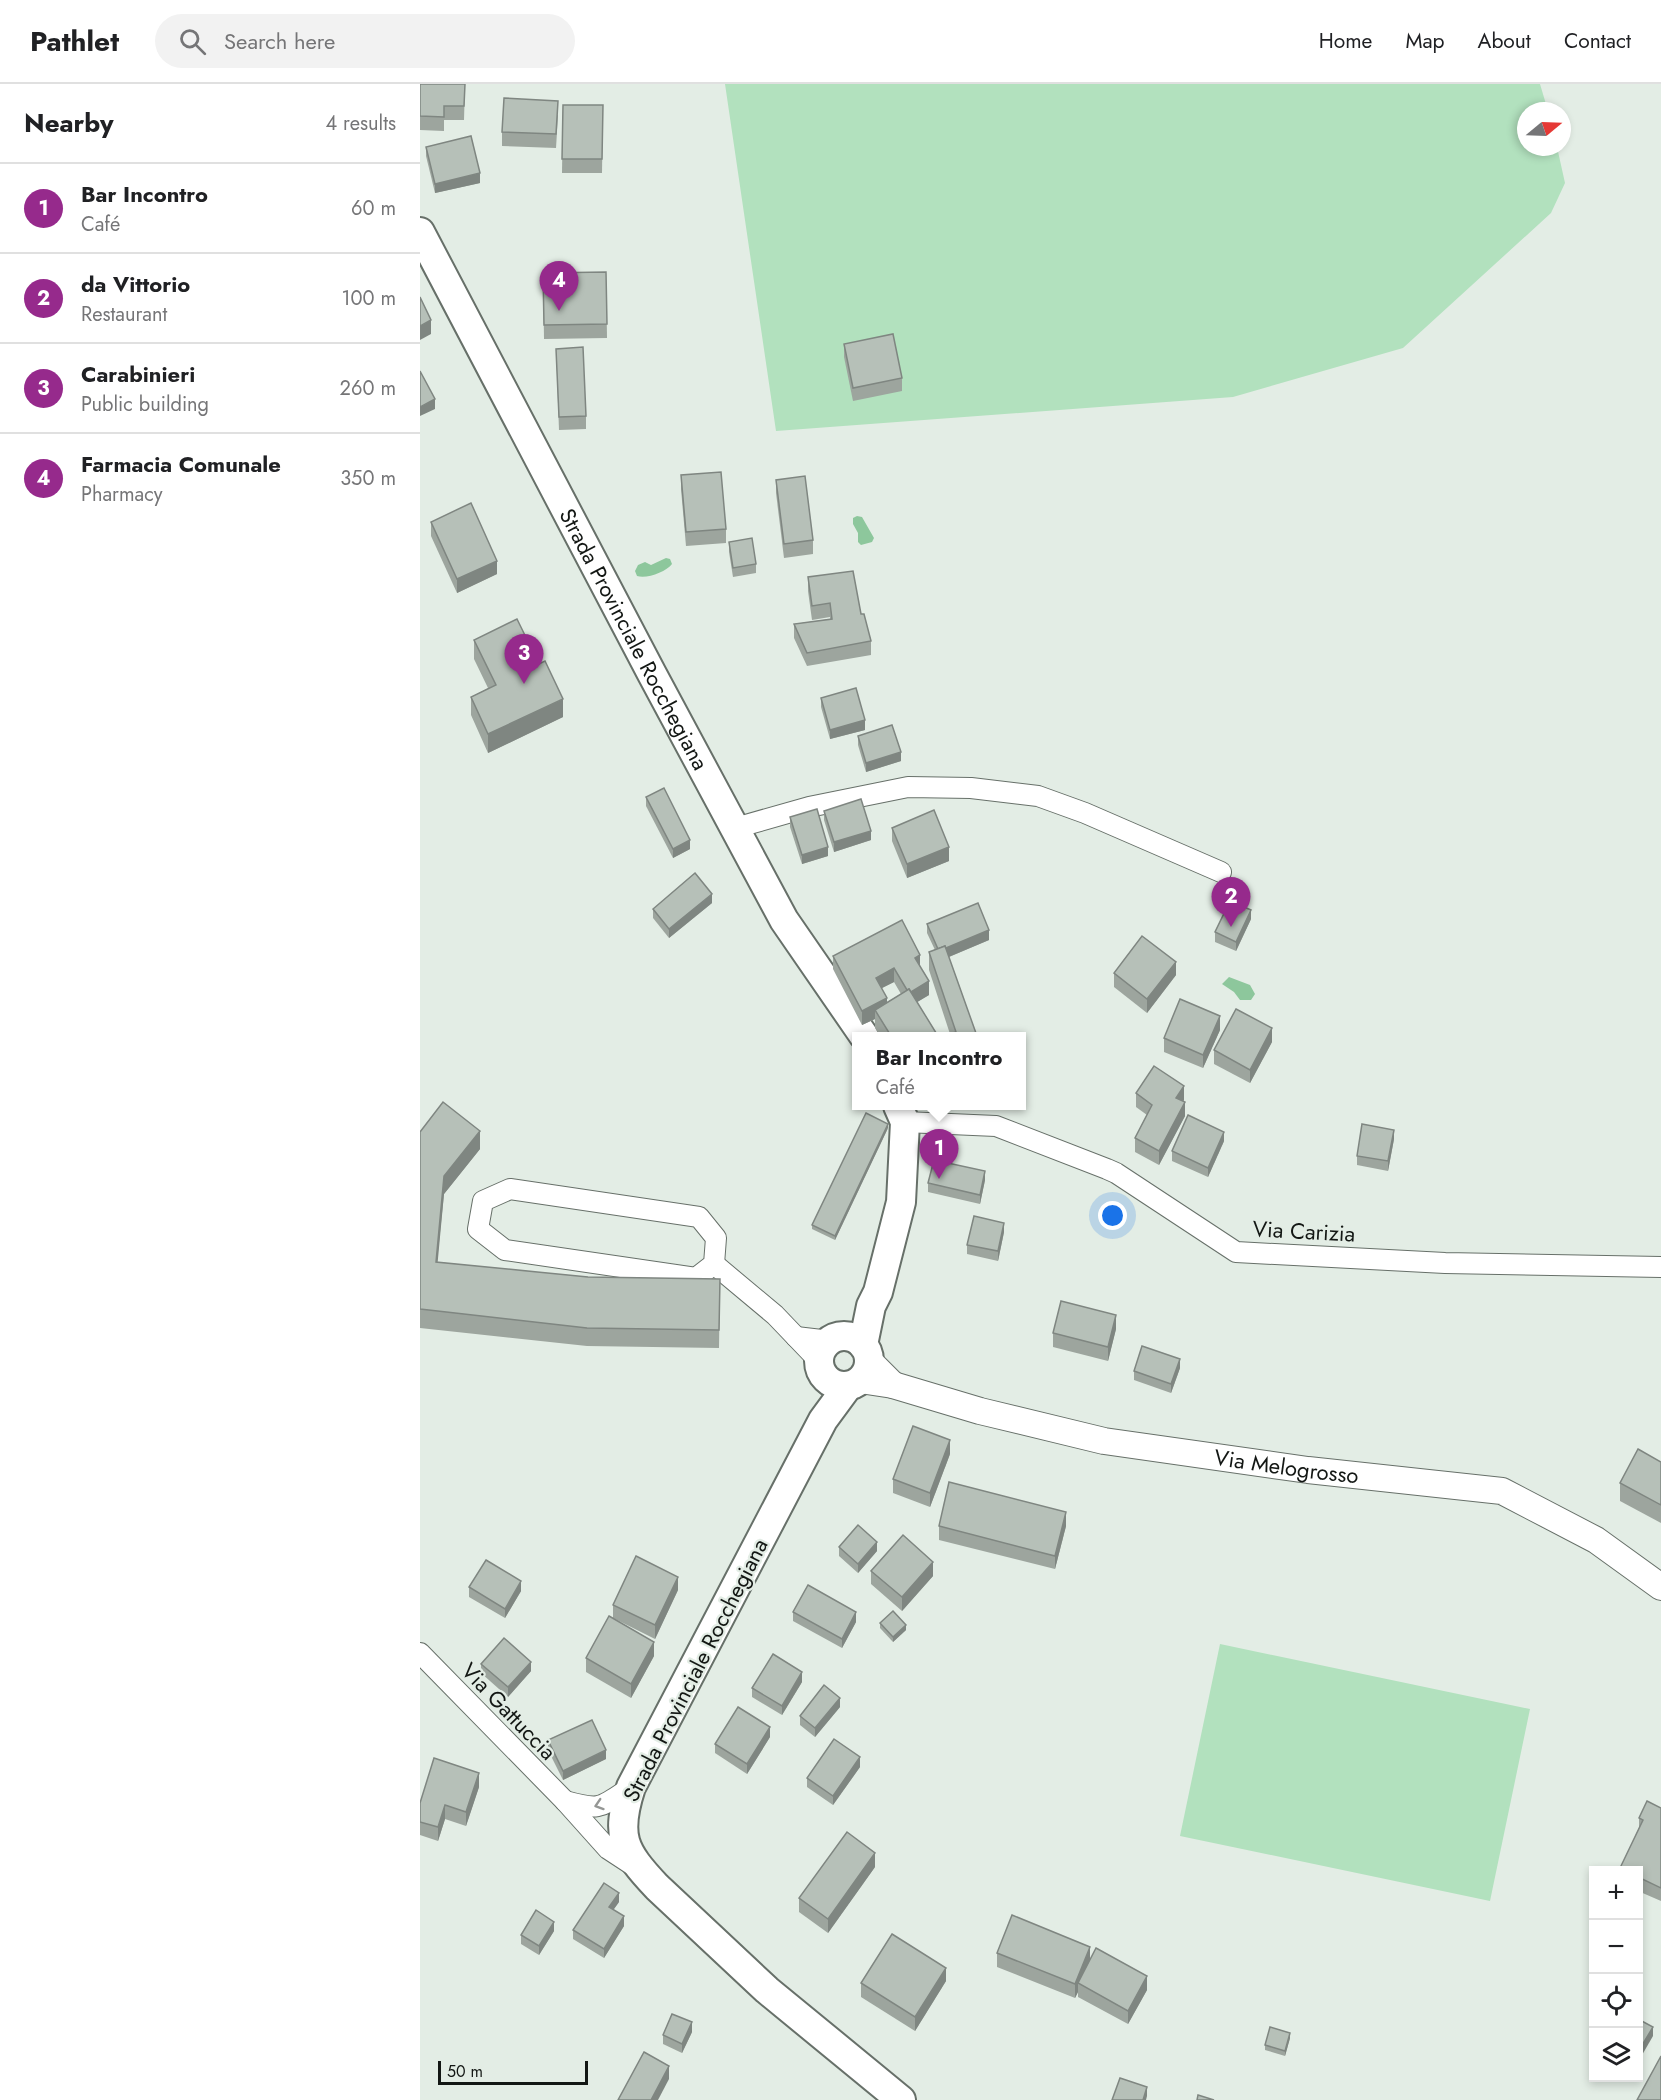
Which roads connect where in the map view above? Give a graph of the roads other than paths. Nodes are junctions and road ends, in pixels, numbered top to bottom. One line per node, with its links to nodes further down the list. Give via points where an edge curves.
1 (420, 232): 2 (main road, Strada Provinciale Rocchegiana)
2 (735, 828): 3 (street, via 809,807 908,787 972,788 1038,796); 4 (main road, Strada Provinciale Rocchegiana, via 784,920)
3 (1221, 872)
4 (861, 1032)
5 (902, 1114): 7 (street, Via Carizia, via 996,1126 1116,1173 1236,1252 1445,1263); 8 (main road, Strada Provinciale Rocchegiana, via 901,1202 878,1292)
6 (714, 1264): 6 (street, via 716,1238 699,1217 510,1189 483,1201 478,1229 505,1250 696,1278); 8 (street, via 796,1337)
7 (1661, 1267)
8 (846, 1362): 9 (street, Via Melogrosso, via 893,1385 1104,1441 1308,1470 1502,1491 1596,1540); 11 (main road, Strada Provinciale Rocchegiana, via 823,1420)
9 (1661, 1587)
10 (420, 1653): 12 (street, Via Gattuccia)
11 (631, 1788): 12 (street, one-way to 12, via 597,1807); 13 (main road, Strada Provinciale Rocchegiana)
12 (565, 1801): 14 (street, Via Gattuccia)
13 (622, 1825): 14 (street, via 609,1830); 15 (main road, Strada Provinciale Rocchegiana, via 626,1844)
14 (586, 1826): 15 (street, Via Gattuccia, via 608,1849)
15 (642, 1871): 16 (main road, Strada Provinciale Rocchegiana, via 767,1990)
16 (901, 2100)

